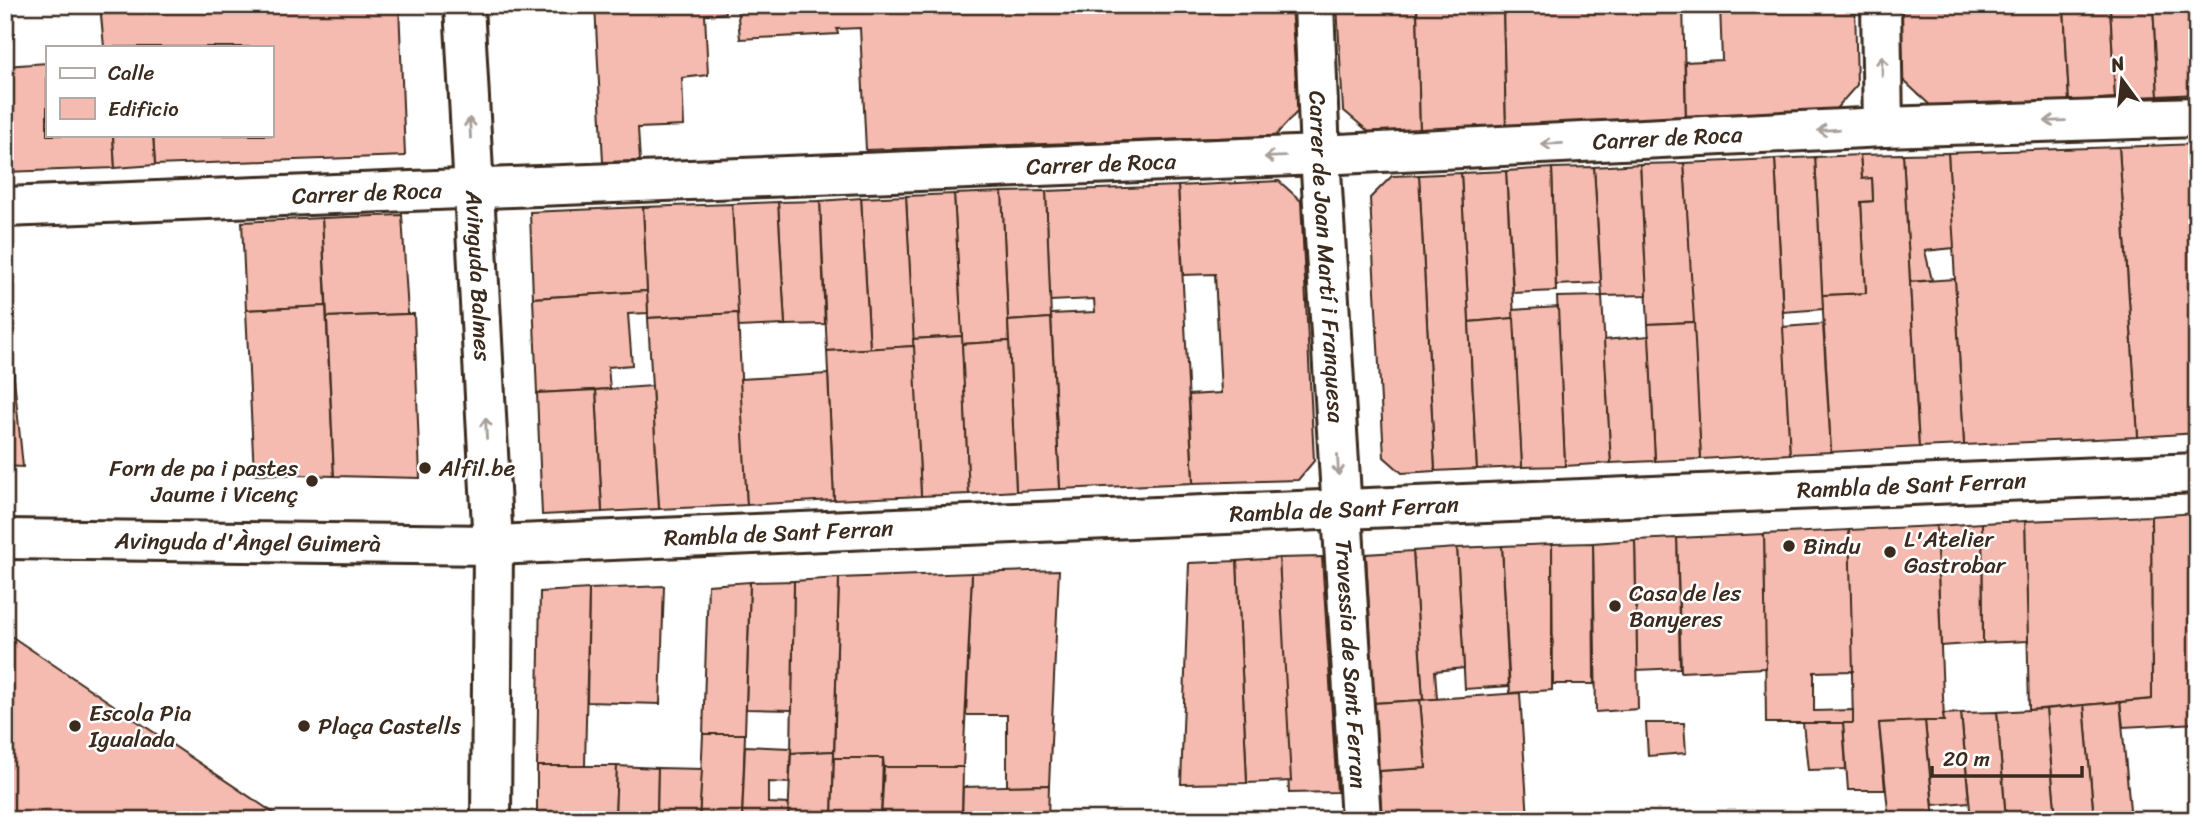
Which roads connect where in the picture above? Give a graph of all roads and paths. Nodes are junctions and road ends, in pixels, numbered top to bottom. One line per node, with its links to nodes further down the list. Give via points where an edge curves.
1 (464, 5): 7 (street, Avinguda Balmes, one-way to 1)
2 (1314, 5): 6 (street, Carrer de Joan Martí i Franquesa)
3 (1881, 5): 5 (street, one-way to 3)
4 (2197, 117): 5 (street, Carrer de Roca, one-way to 5)
5 (1883, 127): 6 (street, Carrer de Roca, one-way to 6)
6 (1320, 155): 7 (street, Carrer de Roca, one-way to 7); 10 (street, Carrer de Joan Martí i Franquesa, one-way to 10)
7 (473, 187): 8 (street, Carrer de Roca); 12 (street, Avinguda Balmes, one-way to 7)
8 (5, 207)
9 (2197, 473): 10 (street, Rambla de Sant Ferran)
10 (1341, 509): 12 (street, Rambla de Sant Ferran); 14 (street, Travessia de Sant Ferran)
11 (5, 539): 12 (street, Avinguda d'Àngel Guimerà)
12 (493, 545): 13 (street)
13 (491, 820)
14 (1361, 820)

